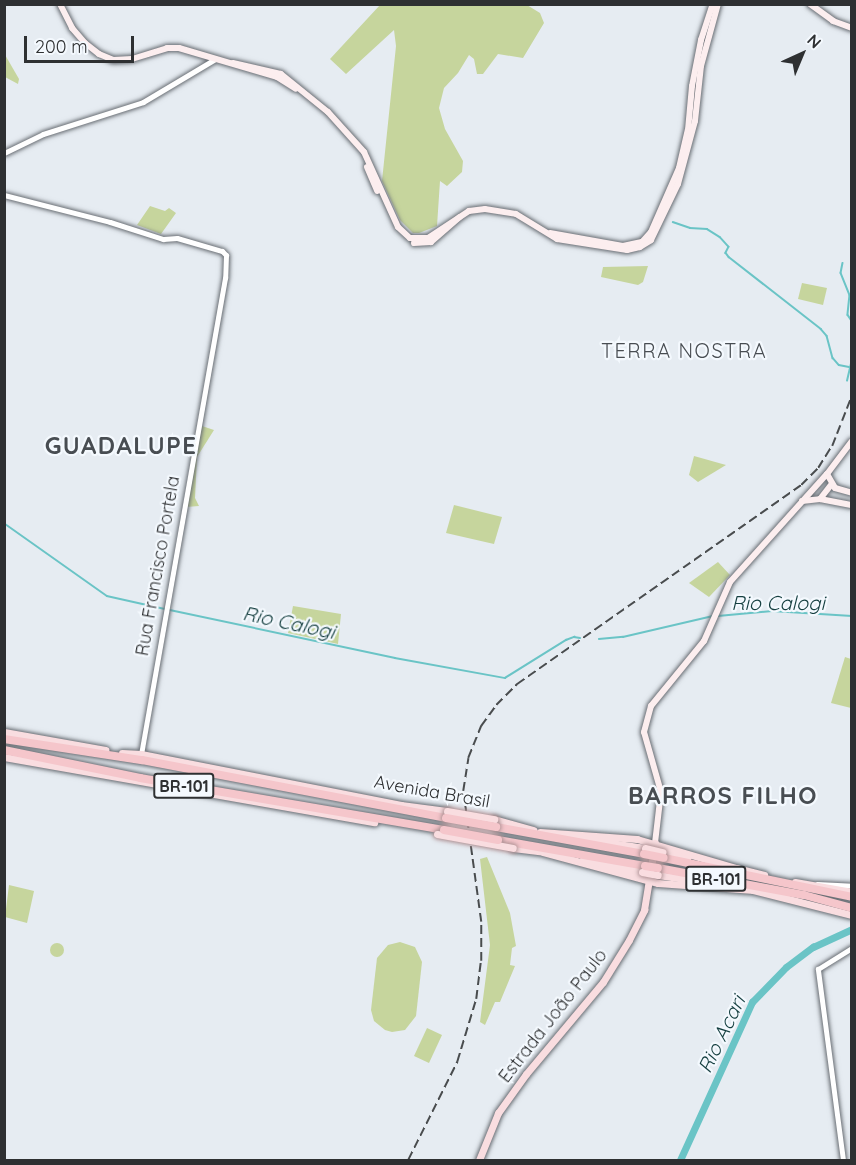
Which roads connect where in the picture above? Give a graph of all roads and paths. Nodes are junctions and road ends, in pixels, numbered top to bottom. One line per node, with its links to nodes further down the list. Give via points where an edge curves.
1 (60, 4): 6 (main road, via 85,43 113,60 132,59 172,47)
2 (713, 4): 9 (main road, via 697,64 688,130 669,195 654,228 644,241 627,246)
3 (718, 4): 9 (main road, via 701,66 693,132 674,196 647,244 627,250)
4 (810, 4): 5 (main road, via 833,21)
5 (852, 28)
6 (216, 58): 7 (street, via 143,102 43,134); 9 (main road, via 277,72 313,98 360,147 398,227 414,239 428,238 476,209 508,212 543,232)
7 (4, 153)
8 (4, 195): 21 (street, Rua Francisco Portela, via 163,239 177,238 222,251 227,259)
9 (603, 245)
10 (852, 441): 11 (main road, Estrada João Paulo)
11 (827, 474): 12 (main road, Estrada João Paulo); 13 (main road)
12 (817, 485): 15 (main road); 16 (main road, Estrada João Paulo)
13 (831, 485): 14 (main road); 15 (main road)
14 (852, 493)
15 (820, 499): 16 (main road); 17 (main road)
16 (802, 501): 31 (main road, Estrada João Paulo, via 735,575 699,648 655,699 646,718 645,739 661,792)
17 (852, 505)
18 (4, 732): 21 (main road, Avenida Brasil, via 125,754)
19 (4, 739): 24 (highway, Avenida Brasil / BR-101, via 142,760)
20 (4, 750): 27 (highway, Avenida Brasil / BR-101)
21 (141, 753): 23 (main road, Avenida Brasil)
22 (4, 757): 25 (main road, Avenida Brasil)
23 (310, 787): 24 (main road); 26 (main road, Avenida Brasil)
24 (355, 801): 26 (highway, Avenida Brasil / BR-101)
25 (324, 814): 27 (main road); 29 (main road, Avenida Brasil)
26 (446, 814): 28 (highway, Avenida Brasil / BR-101, bridge)
27 (364, 816): 29 (highway, Avenida Brasil / BR-101)
28 (495, 823): 30 (main road, Avenida Brasil); 32 (highway, Avenida Brasil / BR-101)
29 (440, 832): 33 (main road, Avenida Brasil, bridge); 35 (highway, Avenida Brasil / BR-101, bridge)
30 (539, 832): 31 (main road); 32 (main road, Avenida Brasil)
31 (656, 843): 36 (main road); 38 (main road, Estrada João Paulo)
32 (644, 851): 34 (highway, Avenida Brasil / BR-101, bridge)
33 (543, 852): 35 (main road, Avenida Brasil); 38 (main road)
34 (664, 855): 36 (main road, Avenida Brasil); 43 (highway, Avenida Brasil / BR-101)
35 (643, 869): 37 (highway, Avenida Brasil / BR-101, bridge)
36 (740, 869): 39 (main road, Avenida Brasil)
37 (658, 872): 41 (main road, Avenida Brasil); 44 (highway, Avenida Brasil / BR-101, via 804,895)
38 (650, 882): 41 (main road); 47 (main road, Estrada João Paulo, via 642,917 612,970 502,1106)
39 (814, 885): 40 (street); 42 (main road, Avenida Brasil)
40 (852, 886)
41 (754, 890): 45 (main road, Avenida Brasil)
42 (852, 892)
43 (852, 897)
44 (852, 908)
45 (852, 915)
46 (852, 948): 48 (street, via 818,969)
47 (479, 1161)
48 (843, 1161)

